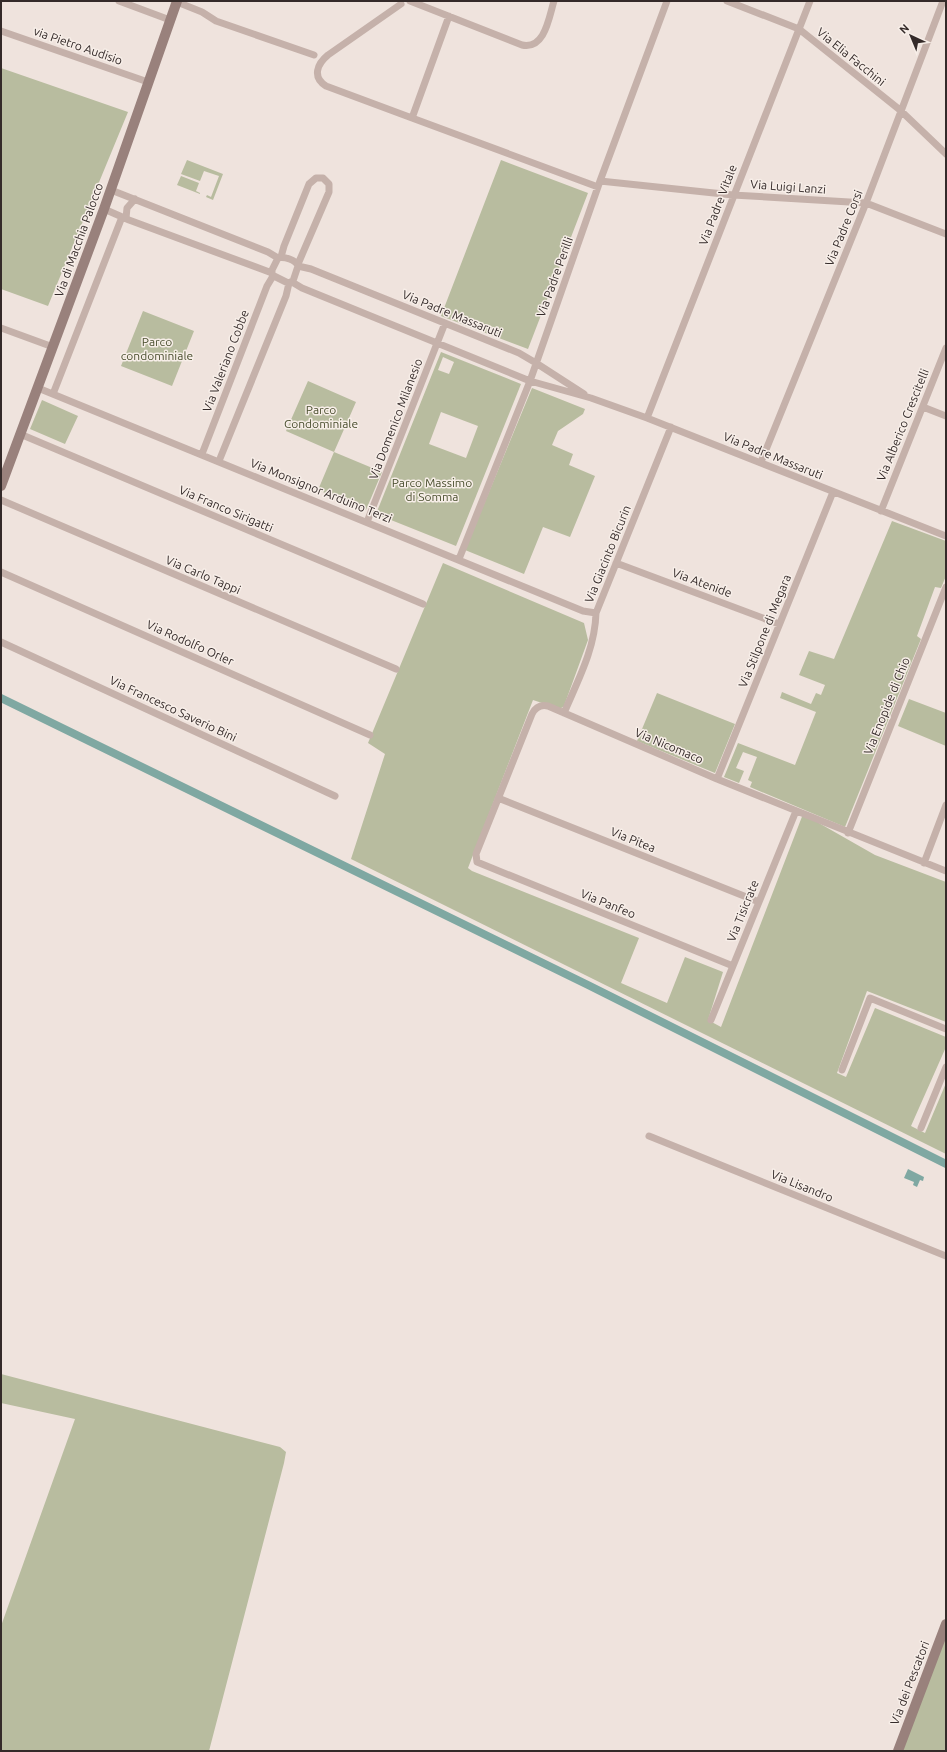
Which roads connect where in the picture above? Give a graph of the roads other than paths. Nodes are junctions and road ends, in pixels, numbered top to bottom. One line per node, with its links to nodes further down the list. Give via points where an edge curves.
1 (119, 1): 11 (street)
2 (177, 1): 11 (street, Via di Macchia Palocco); 14 (street, via 216,21)
3 (410, 1): 10 (street)
4 (554, 1): 10 (street, via 542,35 533,45 522,45)
5 (667, 1): 19 (street, Via Padre Perilli)
6 (727, 1): 12 (street, Via Elia Facchini)
7 (810, 1): 12 (street, Via Padre Vitale)
8 (943, 1): 16 (street, Via Padre Corsi)
9 (401, 4): 17 (street, Via Luigi Lanzi, via 328,55 320,64 317,76 326,86)
10 (449, 16): 17 (street)
11 (170, 20): 15 (street, Via di Macchia Palocco)
12 (799, 29): 16 (street, Via Elia Facchini); 21 (street, Via Padre Vitale)
13 (1, 31): 15 (street, via Pietro Audisio)
14 (314, 55)
15 (148, 82): 20 (street, Via di Macchia Palocco)
16 (900, 110): 18 (street, Via Elia Facchini); 23 (street, Via Padre Corsi)
17 (412, 118): 19 (street, Via Luigi Lanzi)
18 (946, 154)
19 (600, 184): 21 (street, Via Luigi Lanzi); 36 (street, Via Padre Perilli)
20 (111, 190): 22 (street, Via Padre Massaruti); 24 (street, Via di Macchia Palocco)
21 (733, 195): 23 (street, Via Luigi Lanzi); 43 (street, Via Padre Vitale)
22 (135, 199): 25 (street, via 127,208); 27 (street, Via Padre Massaruti)
23 (866, 203): 26 (street, Via Luigi Lanzi); 48 (street, Via Padre Corsi)
24 (104, 209): 25 (street, Via Padre Massaruti); 34 (street, Via di Macchia Palocco)
25 (124, 217): 29 (street, Via Padre Massaruti); 39 (street)
26 (946, 234)
27 (281, 258): 28 (street, Via Padre Massaruti); 28 (street, Via Valeriano Cobbe, via 308,186 314,179 323,178 329,184 330,190); 29 (street, Via Valeriano Cobbe)
28 (297, 264): 30 (street, Via Valeriano Cobbe); 31 (street, Via Padre Massaruti)
29 (273, 274): 30 (street, Via Padre Massaruti); 46 (street, Via Valeriano Cobbe)
30 (290, 282): 33 (street, Via Padre Massaruti); 47 (street, Via Valeriano Cobbe)
31 (445, 324): 33 (street, Via Domenico Milanesio); 36 (street, Via Padre Massaruti, via 514,351)
32 (1, 328): 34 (street)
33 (437, 343): 37 (street, Via Padre Massaruti); 53 (street, Via Domenico Milanesio)
34 (53, 347): 38 (street, Via di Macchia Palocco)
35 (946, 348): 41 (street, Via Alberico Crescitelli)
36 (536, 363): 37 (street, Via Padre Perilli); 40 (street, Via Padre Massaruti)
37 (530, 380): 40 (street, Via Padre Massaruti); 55 (street, Via Padre Perilli)
38 (38, 388): 39 (street, Via Monsignor Arduino Terzi); 45 (street, Via di Macchia Palocco)
39 (52, 394): 46 (street, Via Monsignor Arduino Terzi)
40 (590, 398): 43 (street, Via Padre Massaruti)
41 (923, 407): 42 (street); 52 (street, Via Alberico Crescitelli)
42 (946, 416)
43 (647, 418): 44 (street, Via Padre Massaruti)
44 (670, 427): 48 (street, Via Padre Massaruti); 56 (street, Via Giacinto Bicurin)
45 (20, 434): 49 (street, Via di Macchia Palocco); 59 (street, Via Franco Sirigatti)
46 (202, 454): 47 (street, Via Monsignor Arduino Terzi)
47 (219, 461): 53 (street, Via Monsignor Arduino Terzi)
48 (761, 462): 50 (street, Via Padre Massaruti)
49 (1, 486)
50 (833, 492): 52 (street, Via Padre Massaruti); 61 (street, Via Stilpone di Megara)
51 (1, 500): 63 (street, Via Carlo Tappi)
52 (881, 511): 54 (street, Via Padre Massaruti)
53 (367, 522): 55 (street, Via Monsignor Arduino Terzi)
54 (946, 536)
55 (459, 559): 60 (street, Via Monsignor Arduino Terzi, via 583,611)
56 (616, 563): 60 (street, Via Giacinto Bicurin); 61 (street, Via Atenide)
57 (1, 572): 65 (street, Via Rodolfo Orler)
58 (946, 587): 71 (street, Via Enopide di Chio)
59 (423, 604)
60 (596, 613): 64 (street, Via Giacinto Bicurin, via 591,647)
61 (779, 624): 66 (street, Via Stilpone di Megara)
62 (1, 642): 67 (street, Via Francesco Saverio Bini)
63 (396, 669)
64 (564, 713): 66 (street, Via Nicomaco); 68 (street, Via Nicomaco, via 545,706 534,711)
65 (370, 735)
66 (717, 779): 70 (street, Via Nicomaco)
67 (335, 796)
68 (498, 798): 72 (street, Via Nicomaco, via 476,854); 75 (street, Via Pitea)
69 (946, 805): 73 (street)
70 (796, 811): 71 (street, Via Nicomaco); 75 (street, Via Tisicrate)
71 (848, 833): 73 (street, Via Nicomaco)
72 (476, 860): 76 (street, Via Panfeo, via 481,865)
73 (924, 863): 74 (street, Via Nicomaco)
74 (946, 871)
75 (759, 902): 76 (street, Via Tisicrate)
76 (732, 966): 77 (street, Via Tisicrate)
77 (711, 1020)
78 (946, 1029): 80 (street, via 870,998)
79 (946, 1067): 81 (street)
80 (842, 1070)
81 (921, 1128)
82 (649, 1136): 83 (street, Via Lisandro)
83 (946, 1256)
84 (946, 1624): 85 (street, Via dei Pescatori)
85 (898, 1751)

